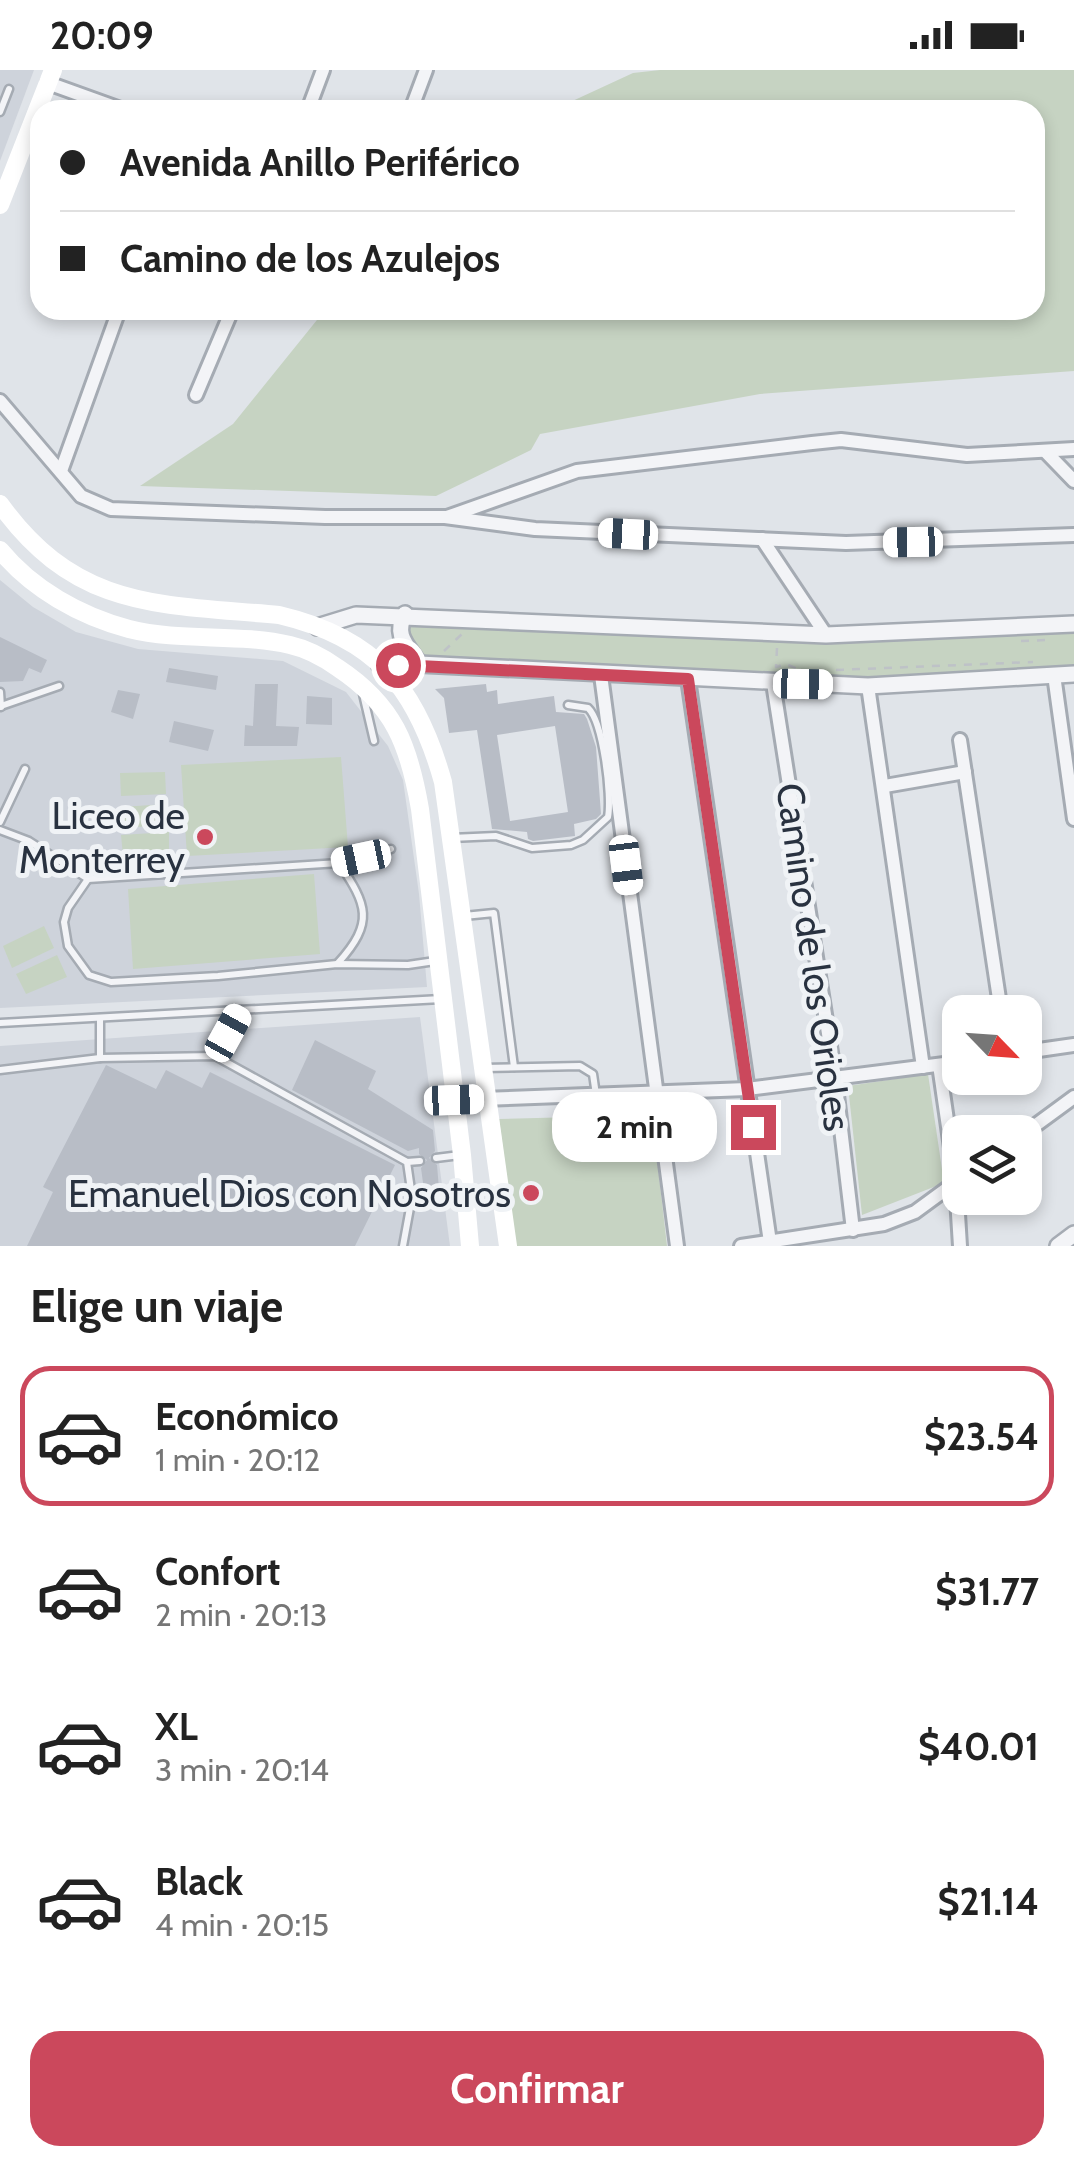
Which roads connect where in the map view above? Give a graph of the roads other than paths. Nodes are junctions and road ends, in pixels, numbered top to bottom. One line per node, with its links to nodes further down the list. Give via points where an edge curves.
1 (323, 70): 8 (street)
2 (426, 70): 9 (street)
3 (47, 74): 5 (main road); 6 (main road); 7 (street)
4 (9, 89): 11 (lane)
5 (35, 100)
6 (38, 100)
7 (102, 100)
8 (312, 100)
9 (415, 100)
10 (30, 110): 13 (main road)
11 (0, 112)
12 (30, 121): 14 (main road)
13 (0, 174)
14 (0, 205)
15 (115, 320): 21 (street)
16 (228, 320): 17 (street)
17 (196, 394)
18 (0, 401): 21 (street)
19 (1074, 449): 20 (street)
20 (1045, 451): 22 (street); 24 (street, via 967,454 842,440 607,466 550,479)
21 (60, 470): 24 (street, via 82,496 111,509)
22 (1074, 481)
23 (0, 504): 30 (main road, via 54,560 106,592 164,605 280,615)
24 (445, 518): 26 (street, via 535,530)
25 (1074, 535): 26 (street, via 946,542)
26 (762, 539): 31 (street)
27 (0, 550): 38 (main road, via 82,613 158,634 290,645)
28 (405, 614): 30 (street, via 346,616); 31 (street); 32 (street, via 401,639)
29 (1074, 624): 31 (street)
30 (317, 627): 33 (main road, via 352,642)
31 (826, 635)
32 (419, 664): 33 (street); 35 (street)
33 (380, 666): 53 (main road, via 423,720 443,782)
34 (1074, 674): 36 (street)
35 (601, 675): 37 (street); 77 (street)
36 (1054, 675): 41 (street); 50 (street)
37 (688, 679): 39 (street); 76 (street)
38 (362, 683): 46 (lane); 58 (main road, via 400,732 412,766)
39 (773, 683): 41 (street); 75 (street, Camino de los Orioles)
40 (59, 686): 44 (lane)
41 (868, 686): 49 (street)
42 (0, 692): 44 (lane)
43 (568, 704): 53 (lane, via 588,708 596,718 608,817 570,845 532,848 496,836)
44 (0, 707)
45 (960, 740): 48 (street)
46 (374, 742)
47 (25, 769): 51 (lane)
48 (964, 772): 49 (street); 60 (street)
49 (884, 786): 72 (street)
50 (1074, 819)
51 (0, 822)
52 (0, 830): 56 (lane)
53 (450, 838): 57 (main road)
54 (390, 850): 55 (lane)
55 (339, 863): 56 (lane); 59 (lane, via 359,892 364,918 356,942)
56 (88, 879): 59 (lane, via 68,908 65,933 82,969 104,980)
57 (463, 917): 71 (lane, via 494,912); 73 (main road)
58 (440, 961): 59 (lane); 61 (main road)
59 (337, 964)
60 (998, 995)
61 (442, 998): 62 (lane); 81 (main road)
62 (241, 1010): 63 (lane); 67 (lane)
63 (100, 1018): 64 (lane); 68 (lane)
64 (0, 1023)
65 (1074, 1045): 66 (street)
66 (1042, 1050)
67 (215, 1056): 68 (lane); 88 (lane)
68 (100, 1058): 74 (lane)
69 (939, 1065): 70 (street); 72 (street); 82 (street)
70 (942, 1065)
71 (514, 1067): 73 (lane); 78 (lane, via 588,1069)
72 (923, 1067): 75 (street)
73 (483, 1068): 80 (main road)
74 (0, 1070)
75 (835, 1078): 76 (street); 96 (street, Camino de los Orioles)
76 (747, 1089): 77 (street); 98 (street)
77 (657, 1093): 78 (street); 102 (street)
78 (596, 1095): 80 (street)
79 (1074, 1097): 83 (street)
80 (486, 1099): 81 (street); 84 (main road)
81 (454, 1100): 85 (main road)
82 (947, 1115)
83 (1042, 1120)
84 (494, 1148): 85 (main road, via 484,1156); 94 (main road)
85 (462, 1155): 86 (lane); 93 (main road)
86 (436, 1158)
87 (420, 1160): 88 (lane)
88 (407, 1162): 90 (lane)
89 (942, 1193): 96 (street, via 915,1212)
90 (412, 1196): 91 (lane); 99 (lane)
91 (424, 1196)
92 (440, 1196): 93 (lane)
93 (466, 1197): 94 (main road); 100 (main road)
94 (500, 1200): 101 (main road)
95 (959, 1215): 104 (street)
96 (853, 1230): 98 (street)
97 (1074, 1234): 105 (street)
98 (770, 1242): 103 (street)
99 (403, 1246)
100 (470, 1246)
101 (508, 1246)
102 (677, 1246)
103 (741, 1246)
104 (960, 1246)
105 (1058, 1246)

